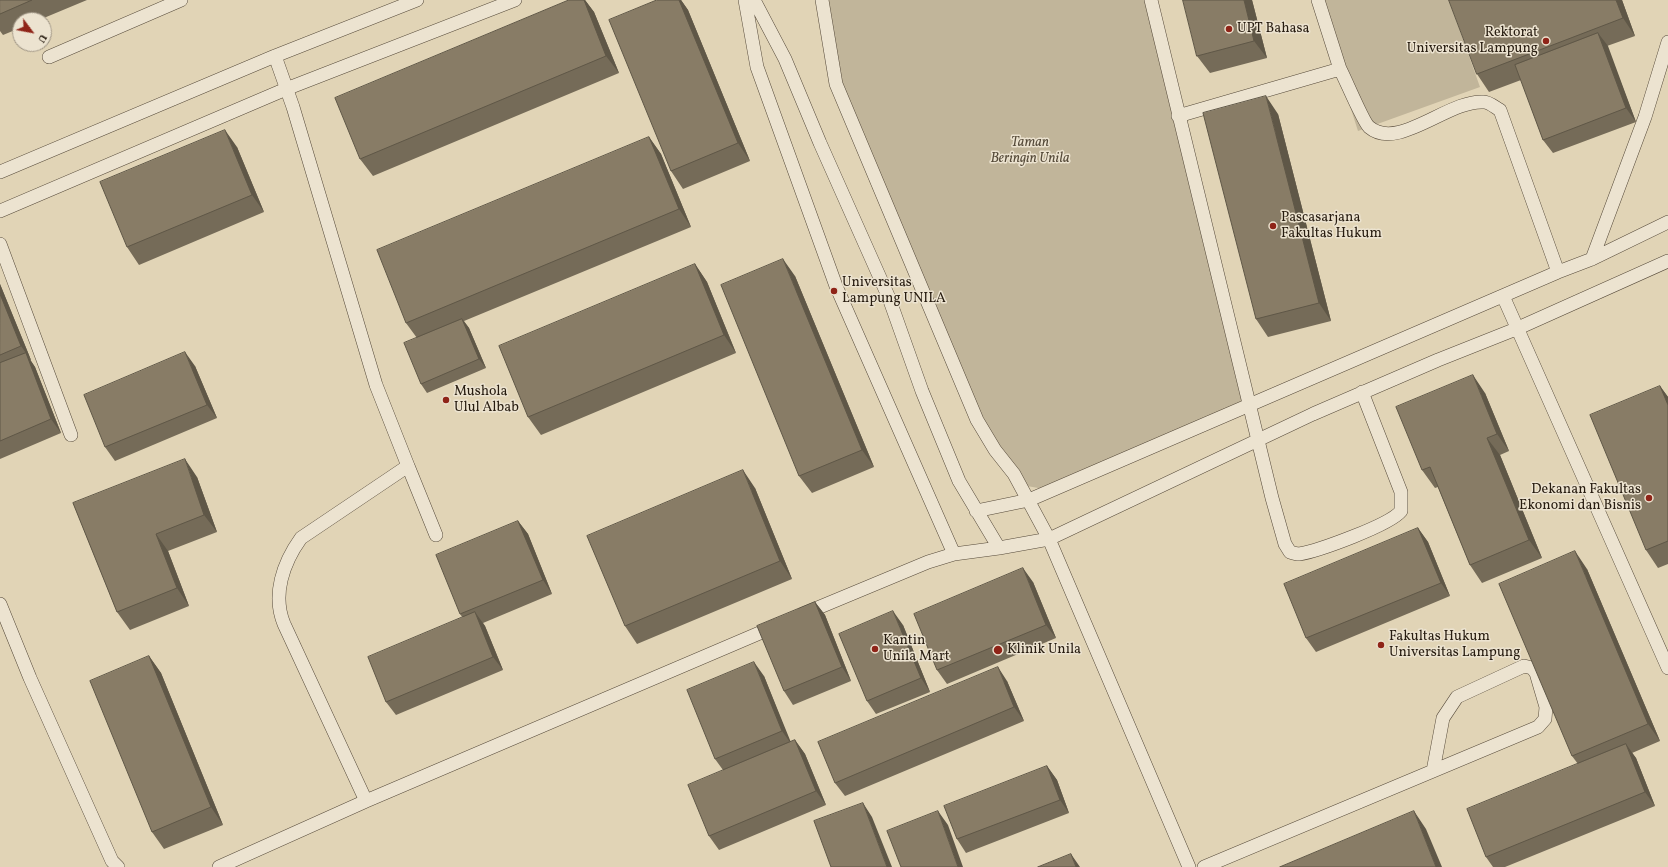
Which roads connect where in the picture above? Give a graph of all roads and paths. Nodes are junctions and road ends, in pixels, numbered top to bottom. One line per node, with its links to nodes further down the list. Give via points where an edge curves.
1 (181, 0): 10 (lane)
2 (417, 0): 11 (lane)
3 (515, 0): 13 (lane)
4 (745, 0): 34 (lane, via 757,67 836,286)
5 (754, 0): 30 (lane, via 785,59 889,298 922,391 956,474)
6 (822, 0): 29 (lane, via 836,84 977,420)
7 (1151, 0): 14 (lane)
8 (1318, 0): 12 (lane)
9 (1668, 42): 19 (lane, via 1645,117)
10 (49, 56)
11 (275, 56): 13 (lane); 15 (lane)
12 (1340, 69): 14 (lane); 21 (lane, via 1368,126 1379,133 1394,134 1465,105 1485,102 1500,110)
13 (286, 89): 16 (lane); 28 (lane, via 376,384)
14 (1178, 116): 25 (lane)
15 (0, 172)
16 (0, 211)
17 (1668, 222): 19 (lane)
18 (0, 244): 26 (lane)
19 (1592, 259): 21 (lane)
20 (1668, 261): 23 (lane)
21 (1558, 272): 22 (lane)
22 (1503, 296): 23 (lane); 25 (lane)
23 (1516, 329): 24 (lane); 36 (lane)
24 (1362, 392): 27 (lane); 27 (lane, via 1396,480 1402,504 1397,516 1379,525 1299,554 1290,552 1285,544)
25 (1250, 405): 27 (lane); 29 (lane)
26 (72, 435)
27 (1258, 440): 32 (lane)
28 (408, 466): 31 (lane); 38 (lane, via 301,538 291,551 278,592 282,619)
29 (1029, 500): 30 (lane); 32 (lane)
30 (976, 511): 33 (lane)
31 (436, 535)
32 (1049, 539): 33 (lane); 41 (lane)
33 (999, 548): 34 (lane)
34 (954, 554): 38 (lane, via 928,562)
35 (0, 604): 39 (lane, via 30,678 112,861)
36 (1668, 668)
37 (1433, 771): 37 (lane, via 1538,727 1545,719 1546,707 1536,673 1532,668 1524,666 1457,697 1443,718); 42 (lane)
38 (366, 801): 40 (lane)
39 (118, 867)
40 (219, 867)
41 (1189, 867)
42 (1204, 867)

